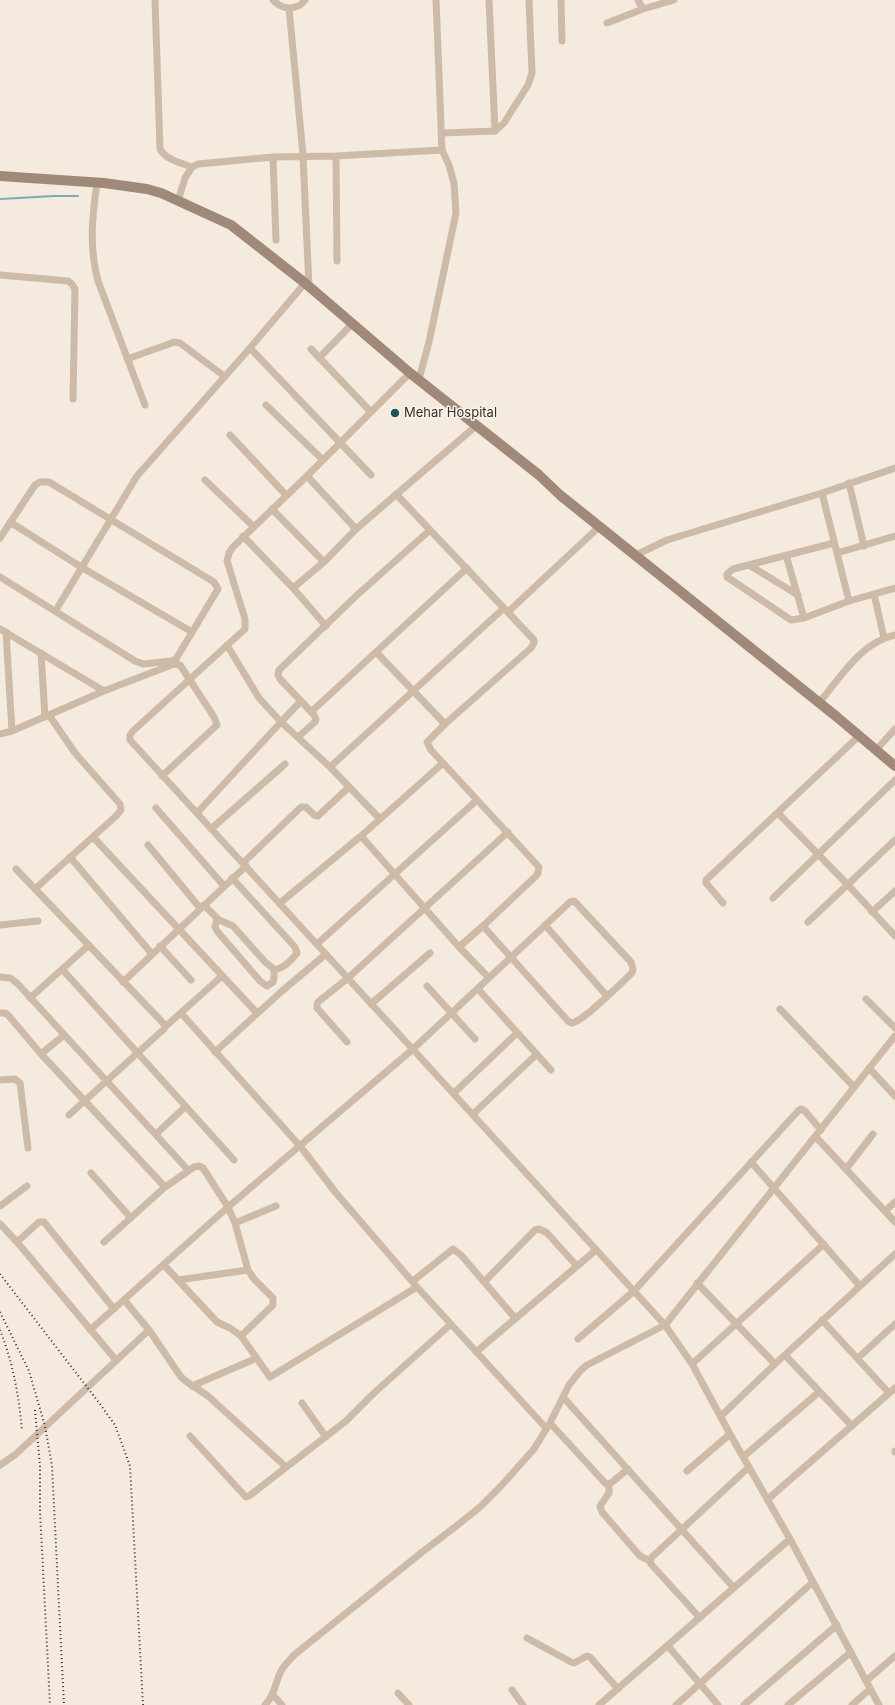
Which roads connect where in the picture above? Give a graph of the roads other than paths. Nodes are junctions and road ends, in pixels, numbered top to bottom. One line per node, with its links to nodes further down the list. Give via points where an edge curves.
1 (155, 0): 20 (street, via 160,149 168,157)
2 (273, 0): 10 (street)
3 (305, 0): 10 (street, via 299,6)
4 (436, 0): 15 (street)
5 (489, 0): 14 (street)
6 (529, 0): 14 (street, via 531,79 504,123)
7 (561, 0): 13 (street)
8 (638, 0): 11 (street)
9 (674, 0): 11 (street)
10 (289, 8): 17 (street)
11 (643, 9): 12 (street)
12 (607, 23)
13 (562, 41)
14 (495, 131): 15 (street)
15 (443, 133): 16 (street)
16 (442, 150): 18 (street); 34 (street, via 454,183 456,213 429,342)
17 (303, 156): 18 (street); 19 (street); 27 (street)
18 (336, 156): 25 (street)
19 (273, 157): 20 (street, via 198,164); 24 (street)
20 (192, 167): 23 (street)
21 (0, 176): 22 (street)
22 (97, 183): 23 (street, via 146,189); 32 (street, via 91,227 95,268)
23 (178, 201): 27 (street, via 231,225)
24 (276, 240)
25 (337, 261)
26 (0, 275): 35 (street, via 68,281 75,289)
27 (307, 285): 28 (street); 29 (street)
28 (353, 323): 31 (street); 34 (street)
29 (250, 348): 33 (street); 41 (street)
30 (311, 349): 31 (street)
31 (319, 358): 38 (street)
32 (127, 359): 33 (street, via 169,344 180,343); 36 (street)
33 (224, 376): 52 (street, via 141,470)
34 (415, 376): 38 (street); 39 (street)
35 (73, 399)
36 (145, 405)
37 (266, 405): 42 (street)
38 (371, 412): 41 (street)
39 (476, 426): 49 (street); 54 (street)
40 (230, 435): 50 (street)
41 (341, 442): 42 (street); 44 (street)
42 (323, 460): 45 (street)
43 (895, 468): 47 (street)
44 (371, 475)
45 (307, 476): 50 (street); 56 (street)
46 (205, 480): 55 (street)
47 (849, 483): 48 (street); 62 (street)
48 (822, 493): 61 (street); 64 (street, via 667,540)
49 (396, 494): 56 (street); 57 (street)
50 (286, 495): 51 (street)
51 (272, 509): 55 (street); 66 (street)
52 (111, 519): 53 (street, via 45,481 36,485); 68 (street); 81 (street, via 217,586 216,594)
53 (10, 522): 60 (street); 68 (street)
54 (600, 526): 64 (street); 77 (street)
55 (254, 527): 58 (street)
56 (356, 529): 66 (street)
57 (430, 530): 69 (street); 79 (street)
58 (243, 536): 71 (street); 84 (street, via 233,547 228,561 245,619 245,629)
59 (895, 536): 62 (street)
60 (0, 538)
61 (834, 543): 63 (street); 65 (street)
62 (864, 546): 63 (street)
63 (837, 553): 75 (street)
64 (636, 555): 91 (street)
65 (786, 555): 67 (street); 74 (street)
66 (324, 562): 71 (street)
67 (749, 565): 74 (street); 78 (street, via 728,571 727,577 787,618)
68 (81, 567): 76 (street); 81 (street)
69 (467, 568): 77 (street); 85 (street)
70 (0, 577): 76 (street)
71 (293, 588): 79 (street)
72 (895, 588): 73 (street)
73 (874, 594): 75 (street); 83 (street)
74 (798, 596): 78 (street)
75 (849, 601): 78 (street)
76 (56, 610): 81 (street, via 143,664 172,662 180,654)
77 (506, 610): 89 (street); 95 (street, via 534,640 533,645)
78 (804, 618)
79 (326, 626): 90 (street, via 279,670 280,679)
80 (3, 630): 86 (street); 97 (street)
81 (192, 632)
82 (895, 635): 83 (street)
83 (884, 638): 91 (street, via 856,658)
84 (227, 645): 87 (street); 94 (street, via 259,698)
85 (376, 652): 89 (street); 92 (street)
86 (41, 653): 88 (street); 93 (street)
87 (189, 680): 88 (street, via 180,665 174,664); 106 (street, via 217,725); 106 (street, via 130,735 133,743)
88 (104, 691): 93 (street)
89 (414, 691): 95 (street); 105 (street)
90 (300, 701): 92 (street); 94 (street)
91 (819, 703): 99 (street)
92 (311, 712): 100 (street, via 316,719 315,722)
93 (47, 716): 97 (street); 117 (street, via 75,753 120,804 121,810)
94 (282, 722): 100 (street); 111 (street)
95 (445, 724): 102 (street, via 427,742)
96 (895, 729): 101 (street)
97 (12, 731): 98 (street)
98 (0, 734)
99 (859, 736): 101 (street); 112 (street)
100 (298, 737): 105 (street)
101 (876, 750): 104 (street)
102 (443, 763): 109 (street); 113 (street)
103 (285, 764): 114 (street)
104 (895, 766)
105 (330, 767): 108 (street)
106 (162, 776): 111 (street)
107 (895, 780): 120 (street)
108 (349, 787): 113 (street); 122 (street, via 318,816 306,807 301,807)
109 (477, 800): 115 (street); 124 (street)
110 (156, 808): 127 (street)
111 (197, 813): 114 (street)
112 (778, 813): 120 (street); 132 (street, via 706,880)
113 (380, 818): 116 (street)
114 (211, 829): 122 (street)
115 (508, 832): 134 (street); 141 (street, via 539,870 536,876)
116 (360, 836): 124 (street); 131 (street)
117 (93, 837): 121 (street); 142 (street)
118 (895, 840): 126 (street)
119 (148, 845): 133 (street)
120 (818, 855): 126 (street); 130 (street)
121 (70, 857): 128 (street); 149 (street)
122 (244, 864): 125 (street); 131 (street)
123 (16, 869): 128 (street)
124 (396, 874): 134 (street); 144 (street)
125 (232, 878): 127 (street); 153 (street, via 296,950 295,956 280,969)
126 (848, 885): 135 (street); 138 (street)
127 (224, 886): 133 (street)
128 (35, 889): 145 (street)
129 (895, 891): 135 (street)
130 (773, 898)
131 (280, 903): 144 (street)
132 (724, 903)
133 (202, 907): 136 (street); 142 (street)
134 (426, 908): 147 (street); 156 (street)
135 (872, 912): 143 (street)
136 (217, 919): 153 (street, via 232,926); 153 (street, via 217,931 267,986 273,982)
137 (38, 921): 139 (street)
138 (808, 922)
139 (0, 925)
140 (545, 925): 151 (street); 162 (street); 162 (street, via 574,901 631,962 632,973)
141 (483, 926): 147 (street); 151 (street)
142 (179, 929): 146 (street); 154 (street)
143 (895, 936)
144 (317, 944): 150 (street)
145 (89, 945): 152 (street); 159 (street)
146 (160, 946): 149 (street); 158 (street)
147 (459, 947): 157 (street)
148 (430, 953): 165 (street)
149 (152, 954): 159 (street)
150 (326, 954): 156 (street); 169 (street)
151 (512, 958): 157 (street); 162 (street, via 572,1023)
152 (62, 969): 163 (street); 181 (street)
153 (274, 969)
154 (222, 976): 168 (street); 169 (street)
155 (0, 977): 163 (street, via 14,980)
156 (348, 978): 165 (street); 177 (street, via 316,1005)
157 (489, 978): 161 (street)
158 (191, 980)
159 (123, 982): 171 (street)
160 (427, 986): 170 (street)
161 (478, 989): 170 (street); 173 (street)
162 (607, 996)
163 (30, 998): 174 (street)
164 (866, 1000): 172 (street)
165 (371, 1004): 178 (street)
166 (780, 1009): 187 (street)
167 (0, 1013): 180 (street, via 8,1016)
168 (181, 1013): 171 (street); 179 (street)
169 (257, 1013): 179 (street)
170 (452, 1013): 176 (street); 178 (street)
171 (165, 1027): 181 (street)
172 (895, 1028)
173 (517, 1033): 182 (street); 188 (street)
174 (64, 1035): 180 (street); 186 (street)
175 (895, 1036): 183 (street)
176 (476, 1039)
177 (347, 1042)
178 (413, 1049): 188 (street); 198 (street)
179 (215, 1052): 198 (street)
180 (41, 1054): 190 (street)
181 (138, 1054): 186 (street); 191 (street)
182 (537, 1054): 184 (street); 192 (street)
183 (869, 1068): 187 (street); 189 (street)
184 (551, 1070)
185 (0, 1080): 199 (street, via 15,1079 20,1082)
186 (108, 1081): 190 (street); 195 (street)
187 (854, 1087): 194 (street)
188 (454, 1093): 192 (street)
189 (895, 1096)
190 (86, 1100): 193 (street); 206 (street)
191 (185, 1107): 195 (street); 200 (street)
192 (473, 1114): 220 (street)
193 (69, 1115)
194 (821, 1130): 197 (street); 201 (street, via 801,1109)
195 (156, 1134): 203 (street)
196 (873, 1134): 202 (street)
197 (816, 1137): 202 (street); 207 (street)
198 (300, 1146): 211 (street); 228 (street, via 336,1193)
199 (28, 1148)
200 (234, 1160)
201 (751, 1162): 207 (street); 230 (street)
202 (846, 1169): 212 (street)
203 (188, 1170): 206 (street); 211 (street, via 199,1166 203,1168)
204 (91, 1173): 213 (street)
205 (27, 1186): 209 (street)
206 (166, 1187): 213 (street)
207 (775, 1188): 219 (street); 227 (street)
208 (895, 1202): 212 (street)
209 (0, 1206)
210 (276, 1206): 215 (street)
211 (228, 1207): 215 (street); 222 (street)
212 (885, 1211): 214 (street)
213 (131, 1218): 218 (street)
214 (895, 1222)
215 (236, 1223): 224 (street)
216 (0, 1224): 217 (street)
217 (17, 1242): 232 (street, via 39,1222 44,1222); 239 (street)
218 (104, 1242)
219 (824, 1244): 229 (street); 235 (street)
220 (596, 1250): 223 (street); 230 (street)
221 (895, 1254): 229 (street)
222 (164, 1265): 225 (street); 231 (street)
223 (576, 1266): 226 (street, via 547,1233 539,1229 535,1230); 233 (street)
224 (248, 1270): 225 (street); 241 (street, via 274,1302)
225 (178, 1280): 241 (street, via 218,1322)
226 (484, 1282): 228 (street, via 453,1249); 233 (street)
227 (697, 1283): 235 (street); 237 (street)
228 (415, 1284): 236 (street); 245 (street, via 274,1376 270,1377)
229 (860, 1286): 234 (street)
230 (634, 1291): 237 (street); 242 (street)
231 (125, 1300): 232 (street); 240 (street)
232 (114, 1309): 239 (street)
233 (515, 1318): 243 (street)
234 (822, 1320): 244 (street); 246 (street)
235 (737, 1323): 248 (street); 249 (street)
236 (451, 1324): 243 (street); 260 (street)
237 (665, 1324): 248 (street); 253 (street, via 587,1366 575,1376)
238 (895, 1324): 246 (street)
239 (90, 1330): 247 (street)
240 (150, 1330): 247 (street); 250 (street, via 181,1377)
241 (241, 1336): 245 (street)
242 (578, 1339)
243 (476, 1352): 256 (street)
244 (784, 1355): 249 (street); 252 (street)
245 (256, 1358): 250 (street)
246 (858, 1358): 251 (street)
247 (116, 1360): 262 (street, via 16,1454)
248 (692, 1364): 255 (street)
249 (775, 1364): 255 (street)
250 (192, 1386): 263 (street, via 208,1396)
251 (892, 1390): 257 (street)
252 (819, 1392): 257 (street); 261 (street)
253 (564, 1397): 256 (street); 265 (street)
254 (302, 1403): 260 (street)
255 (721, 1416): 258 (street)
256 (548, 1426): 267 (street, via 603,1482); 286 (street, via 534,1449 480,1507 294,1655 280,1673)
257 (852, 1426): 268 (street)
258 (730, 1434): 261 (street); 266 (street)
259 (190, 1436): 263 (street, via 246,1497)
260 (326, 1437): 263 (street)
261 (743, 1457): 264 (street)
262 (0, 1465)
263 (286, 1467)
264 (749, 1467): 268 (street); 269 (street)
265 (628, 1469): 267 (street); 269 (street)
266 (687, 1471)
267 (609, 1484): 271 (street, via 609,1493 600,1506 602,1512 640,1556)
268 (768, 1499): 270 (street)
269 (681, 1530): 271 (street); 273 (street)
270 (790, 1539): 272 (street); 273 (street)
271 (650, 1561): 274 (street)
272 (813, 1582): 275 (street); 281 (street)
273 (734, 1588): 274 (street)
274 (700, 1618): 277 (street)
275 (837, 1624): 278 (street); 294 (street)
276 (527, 1638): 282 (street, via 570,1662 590,1657)
277 (668, 1646): 281 (street); 282 (street)
278 (851, 1652): 280 (street); 295 (street)
279 (895, 1656): 280 (street)
280 (866, 1681): 283 (street)
281 (700, 1684): 292 (street); 293 (street)
282 (618, 1689): 291 (street)
283 (870, 1689): 296 (street); 297 (street)
284 (512, 1690): 290 (street)
285 (398, 1693): 289 (street)
286 (273, 1695): 287 (street); 288 (street)
287 (265, 1705)
288 (282, 1705)
289 (409, 1705)
290 (523, 1705)
291 (599, 1705)
292 (676, 1705)
293 (718, 1705)
294 (744, 1705)
295 (788, 1705)
296 (852, 1705)
297 (879, 1705)

